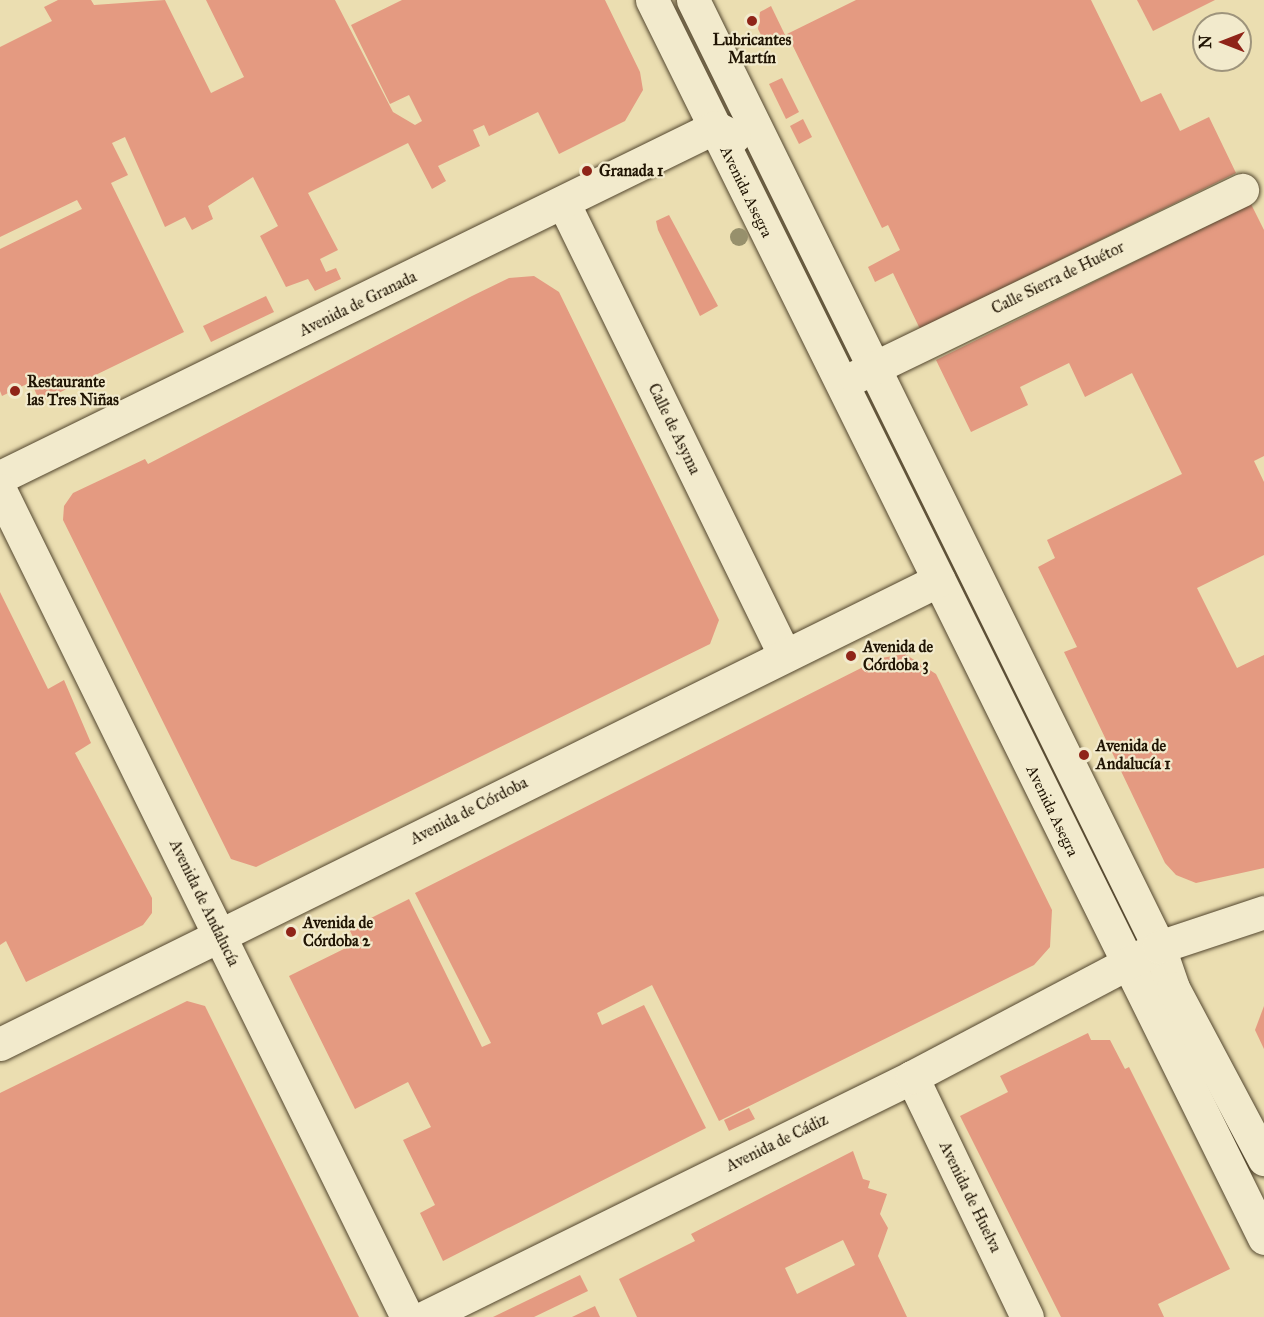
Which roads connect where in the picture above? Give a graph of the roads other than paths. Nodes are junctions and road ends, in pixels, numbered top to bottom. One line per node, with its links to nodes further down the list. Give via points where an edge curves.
1 (652, 0): 3 (street, Avenida Asegra)
2 (693, 0): 5 (street)
3 (715, 128): 5 (street, via 726,130 743,145 757,171); 6 (street, Avenida de Granada); 8 (street, Avenida Asegra)
4 (1242, 190): 7 (street, Calle Sierra de Huétor)
5 (789, 192): 7 (street)
6 (564, 204): 9 (street, Avenida de Granada); 13 (street, Calle de Asyma)
7 (875, 367): 8 (street); 11 (street)
8 (840, 385): 12 (street, Avenida Asegra)
9 (0, 477)
10 (0, 490): 15 (street, Avenida de Andalucía)
11 (957, 535): 12 (street); 16 (street)
12 (939, 580): 13 (street, Avenida de Córdoba); 17 (street, Avenida Asegra)
13 (784, 654): 15 (street, Avenida de Córdoba)
14 (1264, 912): 16 (street, Avenida de Cádiz)
15 (220, 936): 18 (street, Avenida de Córdoba); 22 (street, Avenida de Andalucía)
16 (1159, 947): 17 (street, Avenida de Cádiz); 20 (street, via 1173,988)
17 (1128, 967): 19 (street, Avenida de Cádiz); 21 (street, Avenida Asegra)
18 (0, 1044)
19 (912, 1077): 23 (street, Avenida de Cádiz); 24 (street, Avenida de Huelva)
20 (1264, 1159)
21 (1264, 1238)
22 (407, 1317)
23 (425, 1317)
24 (1027, 1317)

